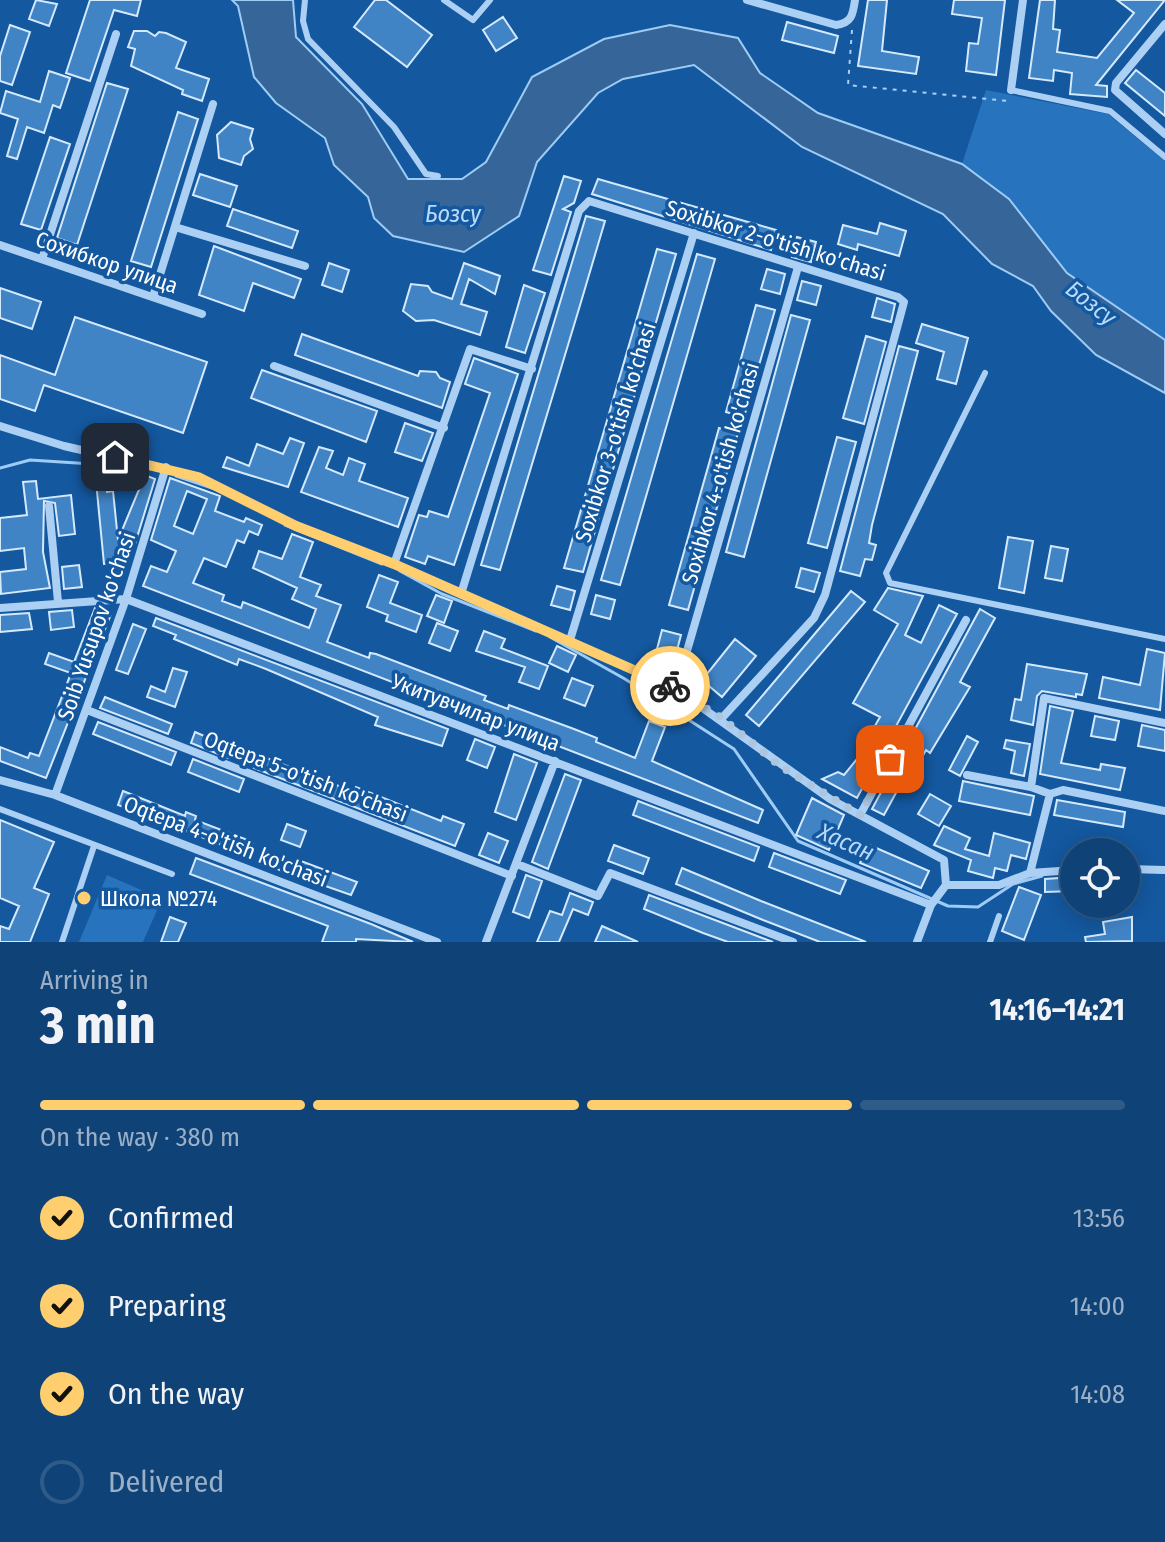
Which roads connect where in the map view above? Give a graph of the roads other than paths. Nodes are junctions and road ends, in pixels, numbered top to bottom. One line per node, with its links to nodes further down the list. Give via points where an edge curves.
1 (305, 0): 13 (lane, via 308,39 394,127 426,174)
2 (444, 0): 3 (lane, via 473,20)
3 (490, 0)
4 (747, 0): 5 (street, via 836,25 853,17)
5 (855, 0)
6 (1023, 0): 9 (street)
7 (1165, 24): 11 (street, via 1116,83 1118,96)
8 (116, 34): 17 (street)
9 (1011, 90): 12 (lane, via 1110,111)
10 (213, 104): 14 (street)
11 (1165, 134)
12 (1165, 157)
13 (438, 176)
14 (175, 227): 18 (street); 20 (street)
15 (694, 233): 19 (street, Soxibkor 2-o'tish ko'chasi); 23 (street, Soxibkor 2-o'tish ko'chasi, via 589,201 583,205); 36 (street, Soxibkor 3-o'tish ko'chasi)
16 (0, 245): 17 (street, Сохибкор улица)
17 (42, 259): 20 (street, Сохибкор улица)
18 (305, 266)
19 (798, 267): 37 (street, Soxibkor 4-o'tish ko'chasi); 39 (street, Soxibkor 2-o'tish ko'chasi, via 904,302 825,595 814,618)
20 (153, 297): 21 (street, Сохибкор улица)
21 (202, 314)
22 (274, 366): 26 (street)
23 (532, 369): 26 (street, via 470,349); 30 (street, Soxibkor 2-o'tish ko'chasi)
24 (985, 373): 35 (lane, via 886,573 890,583)
25 (0, 426): 27 (street, via 64,446)
26 (444, 428): 29 (street)
27 (166, 467): 29 (street); 31 (street, Soib Yusupov ko'chasi)
28 (49, 506): 32 (street)
29 (394, 564): 30 (street)
30 (461, 594): 36 (street)
31 (126, 599): 32 (street, Укитувчилар улица); 38 (street, Soib Yusupov ko'chasi); 41 (street, Укитувчилар улица)
32 (58, 602): 33 (street, Укитувчилар улица)
33 (0, 608)
34 (966, 620): 49 (street)
35 (1165, 639)
36 (570, 640): 37 (street)
37 (676, 689): 39 (street)
38 (87, 710): 46 (street, Soib Yusupov ko'chasi); 57 (street, Oqtepa 5-o'tish ko'chasi)
39 (722, 718): 49 (street, via 780,766)
40 (1165, 723): 44 (street, via 1044,698)
41 (555, 761): 51 (street); 59 (street, Укитувчилар улица)
42 (967, 775): 44 (street)
43 (1, 780): 46 (street, Oqtepa 4-o'tish ko'chasi)
44 (1031, 787): 45 (street)
45 (1050, 794): 48 (street, via 1063,790); 55 (street)
46 (55, 795): 62 (street, Oqtepa 4-o'tish ko'chasi)
47 (0, 809): 50 (lane)
48 (1165, 811)
49 (860, 815): 58 (street, via 944,860)
50 (94, 846): 56 (lane); 61 (lane)
51 (517, 864): 57 (street); 64 (street, via 598,896 610,873)
52 (1140, 869): 53 (street)
53 (1165, 870)
54 (1060, 871): 55 (street)
55 (1030, 873): 58 (street, via 999,885)
56 (172, 874)
57 (512, 876): 63 (street)
58 (946, 885): 59 (street)
59 (931, 905): 65 (street)
60 (999, 916): 66 (lane)
61 (62, 942)
62 (437, 942)
63 (486, 942)
64 (793, 942)
65 (917, 942)
66 (990, 942)

